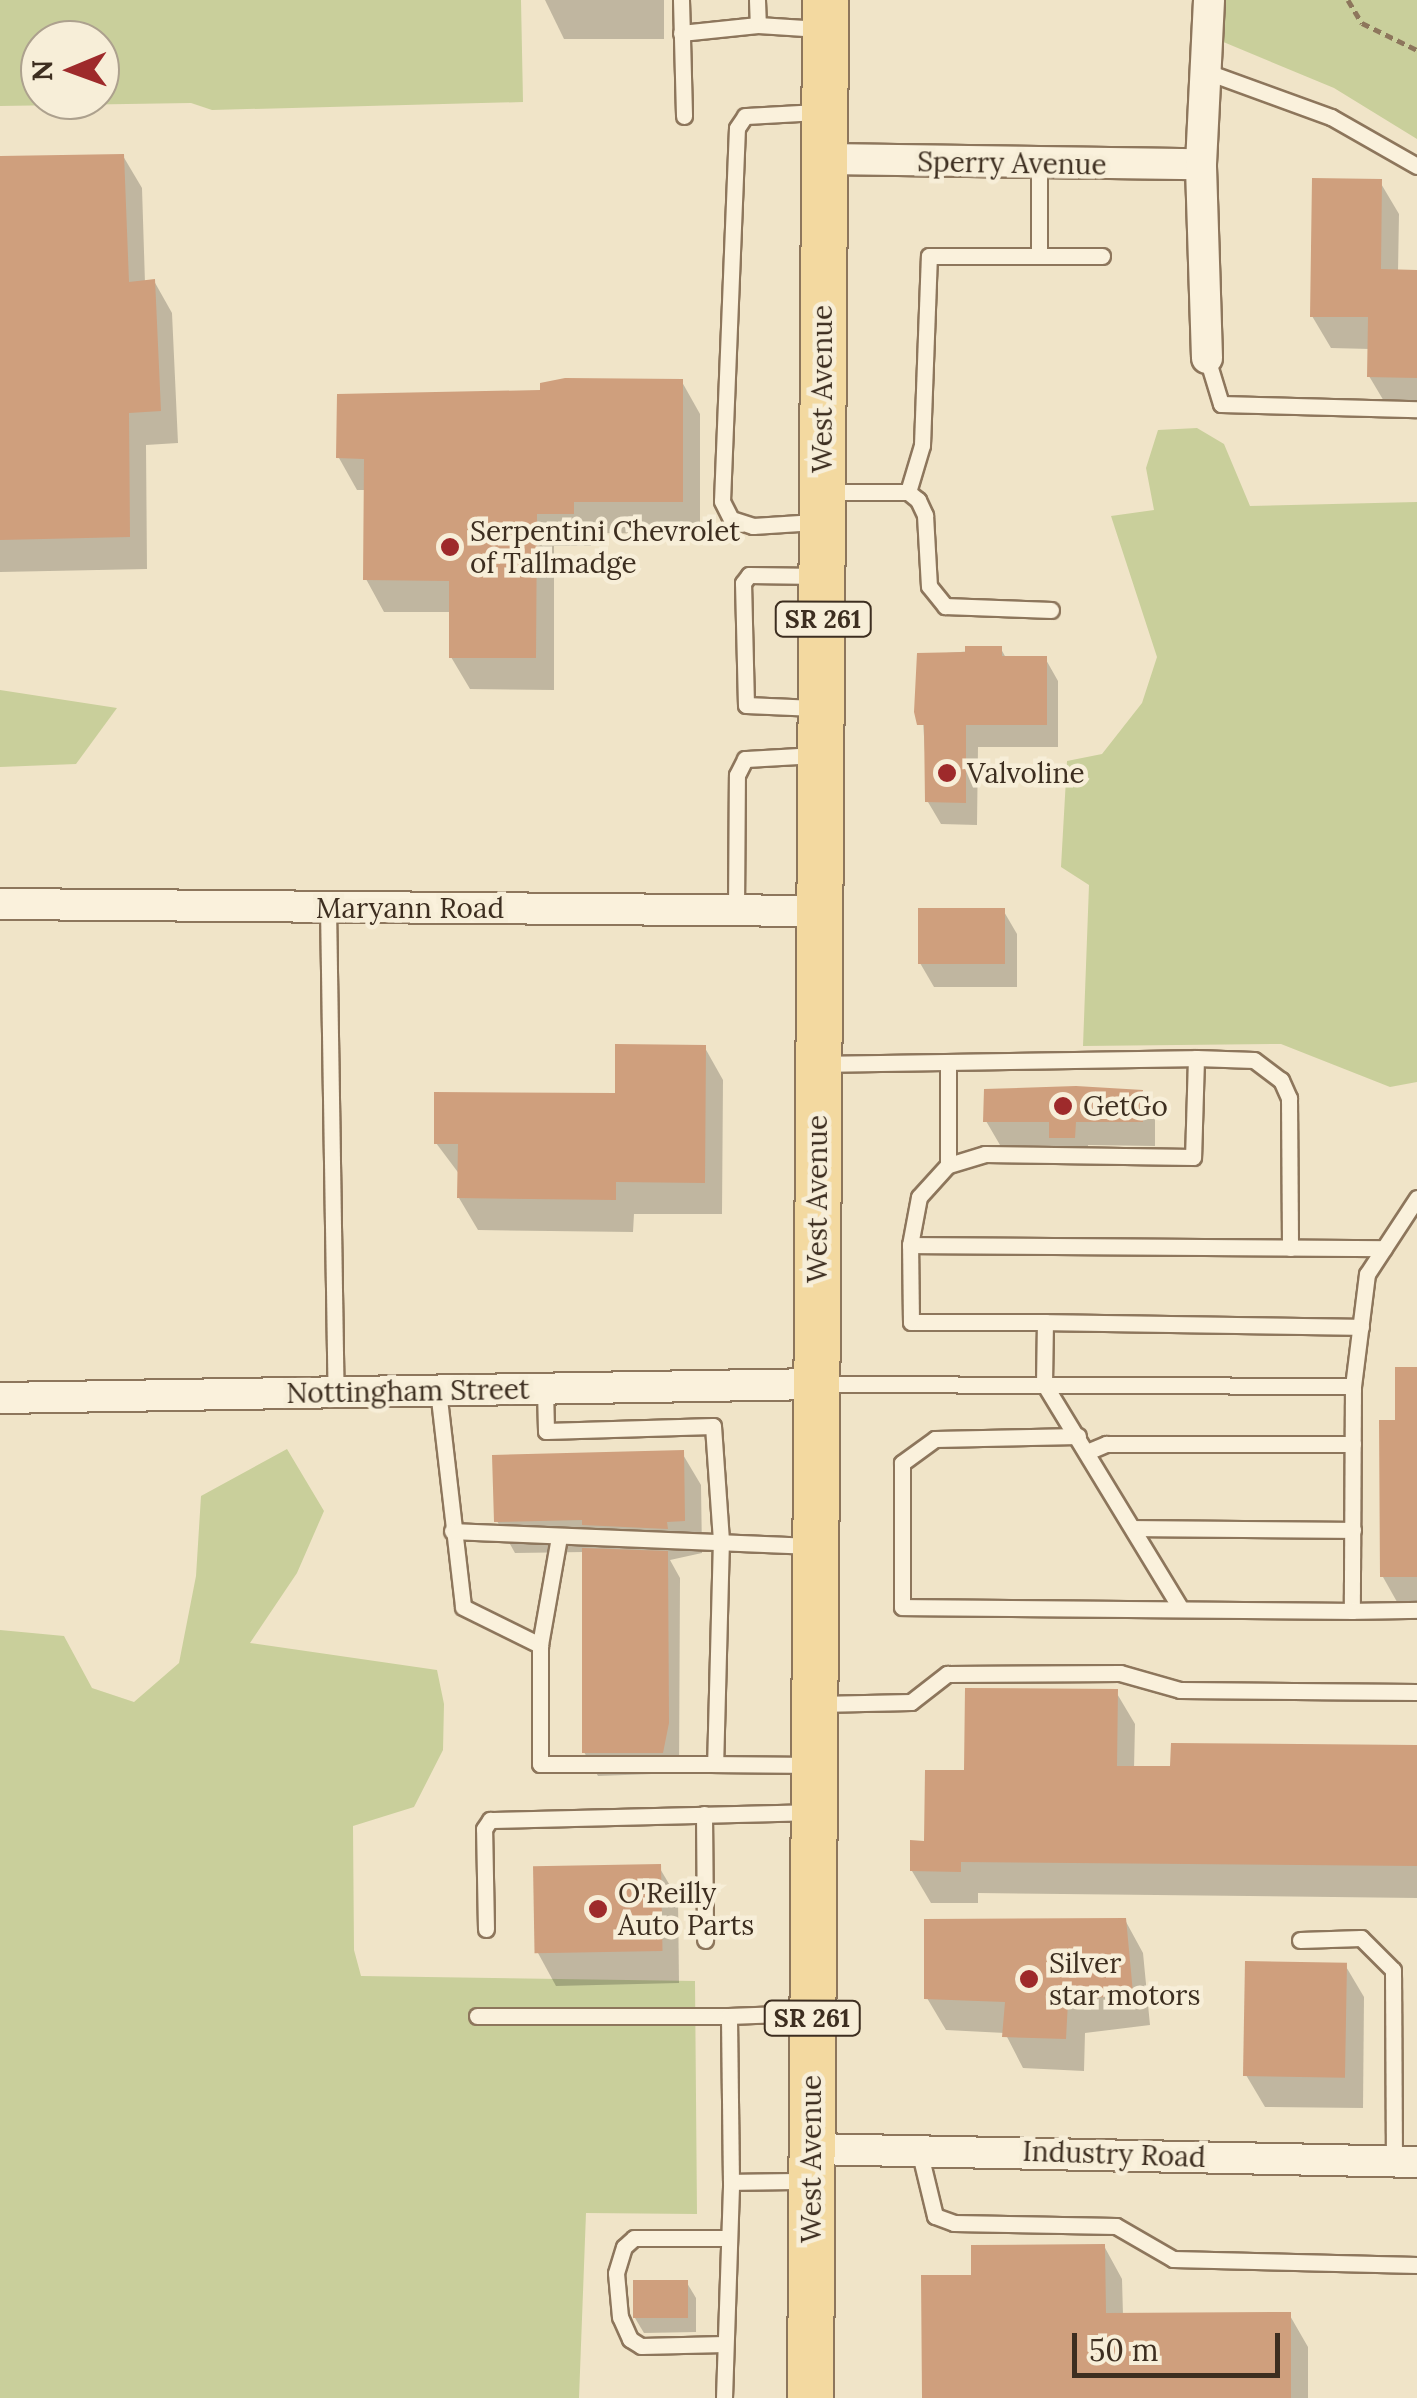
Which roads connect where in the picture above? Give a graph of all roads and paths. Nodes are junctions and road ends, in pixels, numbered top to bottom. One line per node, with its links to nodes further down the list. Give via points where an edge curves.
1 (681, 0): 7 (lane)
2 (757, 0): 6 (lane)
3 (1210, 0): 9 (street)
4 (1348, 0): 8 (path, via 1362,22)
5 (824, 15): 6 (lane); 10 (main road, West Avenue / SR 261)
6 (758, 26): 7 (lane)
7 (682, 34): 11 (lane)
8 (1417, 50)
9 (1210, 73): 14 (street); 15 (lane, via 1331,117)
10 (824, 111): 12 (main road, West Avenue / SR 261); 21 (lane, via 746,116 737,128 722,501 731,520 753,526)
11 (684, 116)
12 (824, 159): 13 (street, Sperry Avenue); 21 (main road, West Avenue / SR 261)
13 (1039, 164): 14 (street, Sperry Avenue); 16 (lane)
14 (1201, 164): 18 (street)
15 (1417, 166)
16 (1039, 256): 17 (lane); 20 (lane, via 930,256 922,445)
17 (1102, 256)
18 (1207, 358): 19 (lane, via 1221,404)
19 (1417, 409)
20 (908, 492): 21 (lane); 23 (lane, via 925,515 929,586 937,600)
21 (823, 507): 22 (main road, West Avenue / SR 261)
22 (823, 576): 24 (main road, West Avenue / SR 261); 24 (lane, via 749,576 743,583 746,705)
23 (1052, 610)
24 (822, 708): 25 (main road, West Avenue / SR 261)
25 (821, 754): 28 (lane, via 745,759 737,774); 29 (main road, West Avenue / SR 261)
26 (0, 904): 27 (street, Maryann Road)
27 (328, 907): 28 (street, Maryann Road); 45 (lane)
28 (736, 910): 29 (street, Maryann Road)
29 (819, 911): 32 (main road, West Avenue / SR 261)
30 (1196, 1058): 31 (lane); 33 (lane, via 1194,1157 985,1154); 36 (lane, via 1254,1060 1281,1080 1290,1098)
31 (948, 1062): 32 (lane); 33 (lane)
32 (818, 1064): 40 (main road, West Avenue / SR 261)
33 (948, 1164): 35 (lane, via 919,1197)
34 (1417, 1198): 37 (lane)
35 (910, 1245): 36 (lane); 38 (lane, via 911,1322)
36 (1290, 1248): 37 (lane)
37 (1384, 1248): 39 (lane, via 1367,1274)
38 (1045, 1322): 39 (lane); 41 (lane)
39 (1360, 1327): 42 (lane)
40 (816, 1384): 41 (lane); 43 (street, Nottingham Street); 55 (main road, West Avenue / SR 261)
41 (1044, 1384): 42 (lane); 47 (lane)
42 (1353, 1386): 48 (lane)
43 (545, 1388): 44 (street, Nottingham Street); 54 (lane, via 546,1431 713,1426)
44 (438, 1390): 45 (street, Nottingham Street); 52 (lane)
45 (336, 1392): 46 (street, Nottingham Street)
46 (0, 1398)
47 (1078, 1436): 49 (lane); 56 (lane, via 936,1440 902,1463 902,1606)
48 (1353, 1444): 49 (lane, via 1106,1444); 51 (lane)
49 (1087, 1452): 50 (lane)
50 (1133, 1528): 51 (lane); 56 (lane)
51 (1352, 1530): 57 (lane)
52 (452, 1531): 53 (lane); 59 (lane, via 463,1607)
53 (559, 1537): 54 (lane); 59 (lane)
54 (721, 1539): 55 (lane); 62 (lane)
55 (815, 1546): 61 (main road, West Avenue / SR 261)
56 (1180, 1609): 57 (lane)
57 (1352, 1610): 58 (lane)
58 (1417, 1610)
59 (540, 1645): 62 (lane, via 540,1764)
60 (1417, 1692): 61 (lane, via 1180,1690 1120,1674 947,1674 910,1702)
61 (814, 1704): 63 (main road, West Avenue / SR 261)
62 (715, 1764): 63 (lane)
63 (814, 1765): 64 (main road, West Avenue / SR 261)
64 (814, 1812): 65 (lane); 69 (main road, West Avenue / SR 261)
65 (704, 1814): 66 (lane, via 490,1820 484,1829); 67 (lane)
66 (486, 1929)
67 (704, 1940)
68 (1300, 1940): 73 (lane, via 1361,1938 1393,1970)
69 (812, 2013): 71 (lane); 74 (main road, West Avenue / SR 261)
70 (477, 2016): 71 (lane)
71 (730, 2016): 75 (lane)
72 (919, 2150): 73 (street, Industry Road); 74 (street, Industry Road); 77 (lane, via 935,2216 954,2223 1116,2226 1173,2259)
73 (1406, 2162)
74 (812, 2165): 75 (lane); 80 (main road, West Avenue / SR 261)
75 (731, 2182): 76 (lane)
76 (727, 2238): 78 (lane); 78 (lane, via 634,2238 616,2273 620,2317 630,2339 641,2346)
77 (1417, 2265)
78 (726, 2344): 79 (lane)
79 (724, 2398)
80 (810, 2398)

